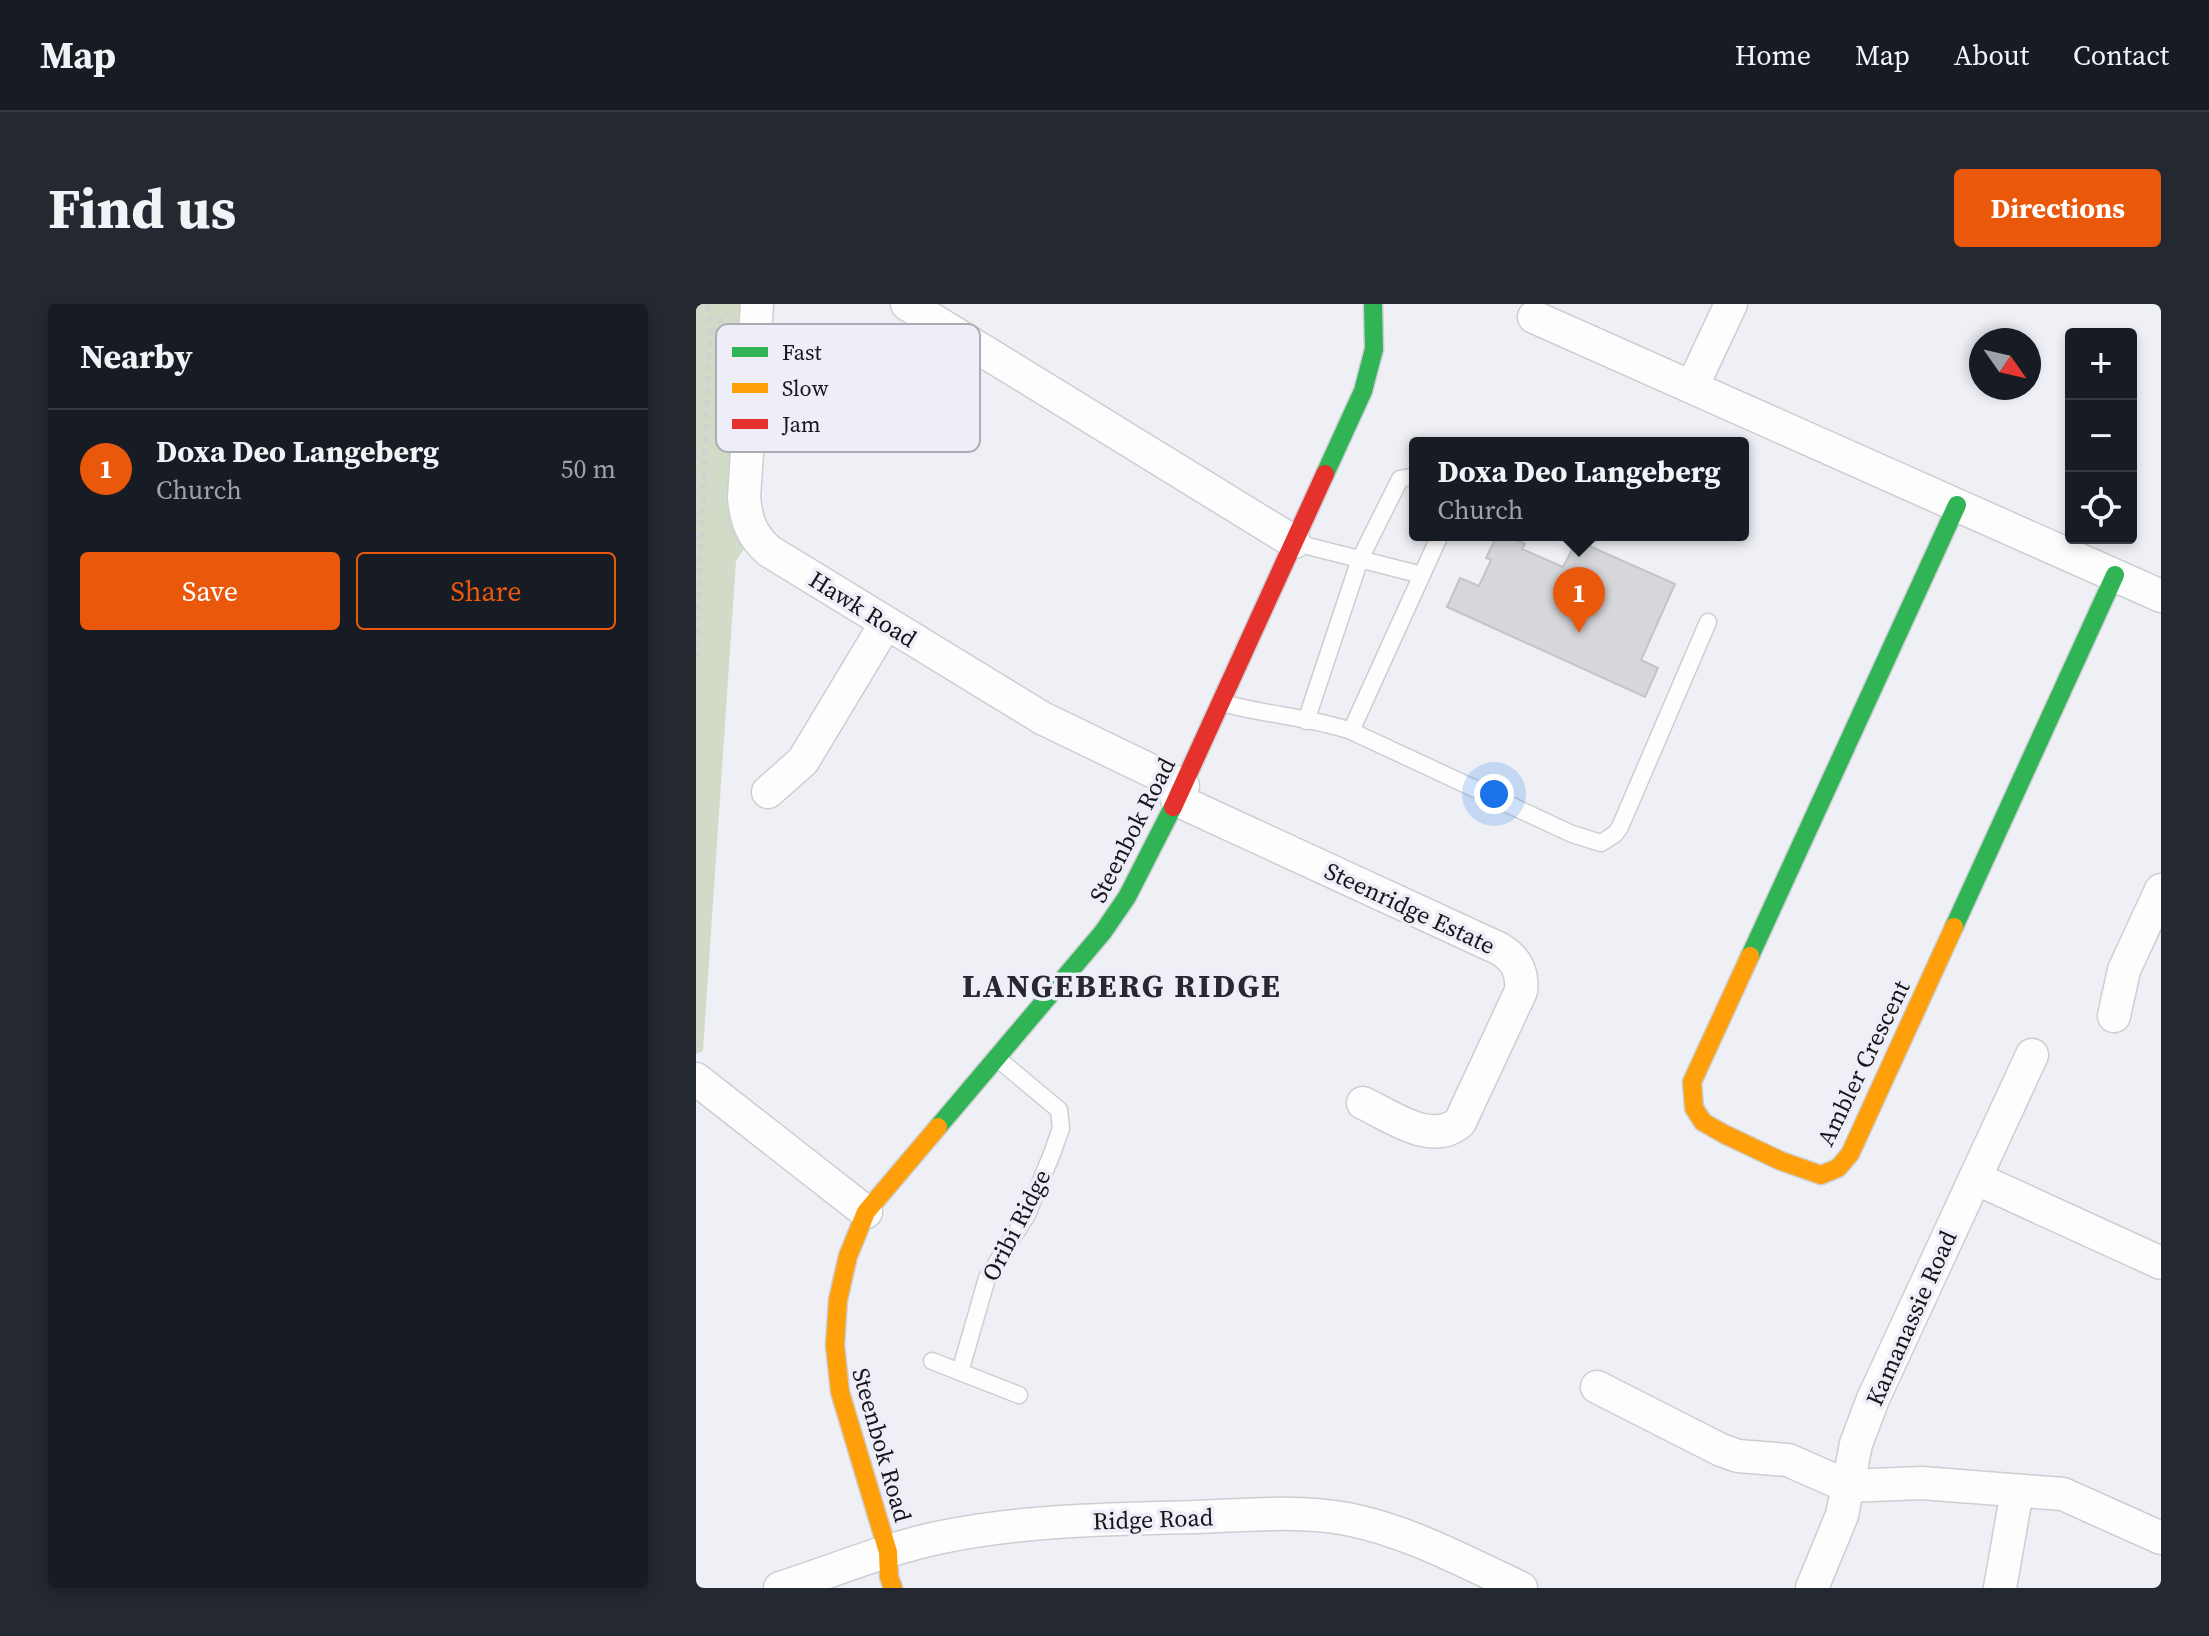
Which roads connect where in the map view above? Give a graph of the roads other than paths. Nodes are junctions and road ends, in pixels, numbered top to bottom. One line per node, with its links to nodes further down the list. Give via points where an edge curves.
1 (757, 304): 6 (street, Hawk Road)
2 (907, 304): 7 (street)
3 (1373, 304): 14 (street, Steenbok Road, via 1375,330 1363,391)
4 (1720, 308): 9 (street)
5 (1534, 317): 9 (street)
6 (756, 324)
7 (940, 324)
8 (980, 349): 14 (street)
9 (1692, 387): 12 (street)
10 (747, 452): 20 (street, Hawk Road, via 744,497 751,531 769,551)
11 (1409, 477): 15 (lane, via 1400,479)
12 (1957, 505): 17 (street); 17 (street, Ambler Crescent, via 1692,1082 1695,1112 1707,1126 1807,1173 1829,1173 1850,1154)
13 (1437, 541): 16 (lane)
14 (1294, 542): 15 (lane); 21 (street, Steenbok Road)
15 (1360, 559): 16 (lane); 22 (lane)
16 (1422, 575): 23 (lane)
17 (2115, 575): 18 (street)
18 (2161, 596)
19 (1708, 622): 23 (lane, via 1620,827 1601,843)
20 (886, 623): 24 (street, via 803,761); 25 (street, Hawk Road, via 1042,718)
21 (1221, 702): 22 (lane); 25 (street, Steenbok Road)
22 (1306, 721): 23 (lane)
23 (1351, 731)
24 (768, 792)
25 (1180, 793): 29 (street, Steenbok Road, via 1112,921); 31 (street, Steenridge Estate, via 1500,949 1515,961 1521,991 1465,1114 1453,1128 1424,1131)
26 (2161, 890): 27 (street, via 2124,970)
27 (2114, 1016)
28 (2032, 1055): 32 (street, Kamanassie Road)
29 (997, 1058): 33 (street, Steenbok Road); 36 (lane, Oribi Ridge, via 1059,1110 1061,1128 1027,1215 987,1278)
30 (696, 1079): 33 (street)
31 (1363, 1103)
32 (1975, 1178): 34 (street); 39 (street, Kamanassie Road, via 1873,1399)
33 (866, 1212): 42 (street, Steenbok Road, via 839,1282 834,1351 840,1392)
34 (2161, 1263)
35 (932, 1361): 36 (lane)
36 (960, 1372): 38 (lane)
37 (1597, 1387): 39 (street, via 1721,1450 1788,1460)
38 (1019, 1395)
39 (1847, 1486): 40 (street, via 1922,1483); 46 (street, Kamanassie Road, via 1842,1515)
40 (2017, 1491): 41 (street, via 2063,1494); 47 (street)
41 (2161, 1538)
42 (888, 1552): 43 (street, Ridge Road); 44 (street, Steenbok Road); 45 (street, Ridge Road, via 991,1529 1291,1515 1347,1519 1390,1530)
43 (780, 1588)
44 (893, 1588)
45 (1521, 1588)
46 (1812, 1588)
47 (2000, 1588)

